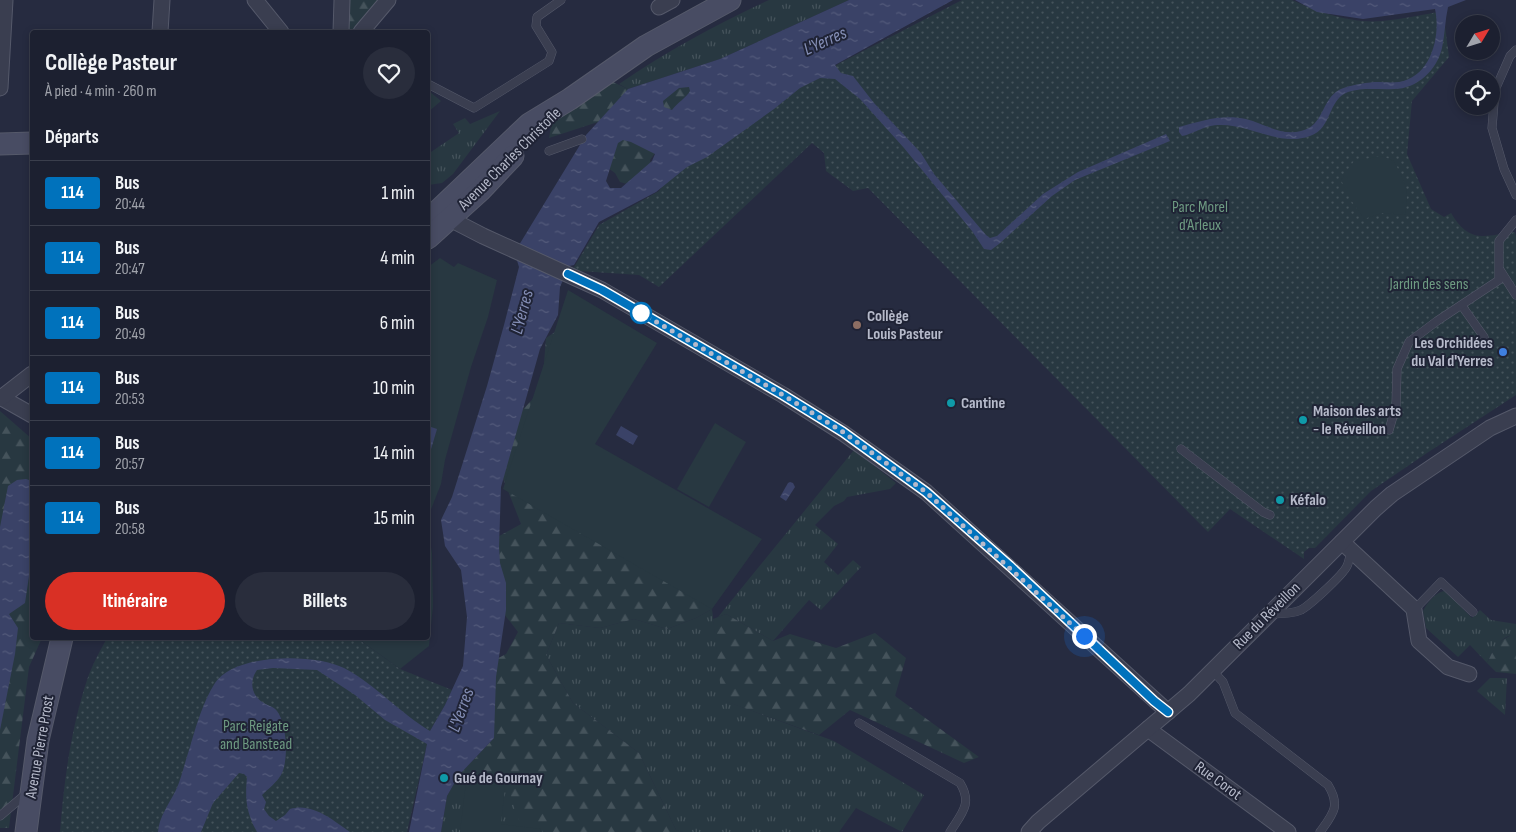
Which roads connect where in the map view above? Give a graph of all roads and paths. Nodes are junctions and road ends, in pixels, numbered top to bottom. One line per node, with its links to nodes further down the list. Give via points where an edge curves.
1 (5, 0): 14 (street)
2 (162, 0): 8 (street)
3 (254, 0): 9 (street)
4 (342, 0): 10 (street)
5 (388, 0): 11 (street)
6 (561, 0): 13 (lane, via 537,17 536,26 552,52 549,62 474,108)
7 (730, 0): 20 (main road, Avenue Charles Christofle, via 646,46 529,124)
8 (160, 30)
9 (279, 30)
10 (340, 30)
11 (366, 30)
12 (1516, 50): 19 (lane, via 1494,90 1492,128 1504,169)
13 (430, 85)
14 (0, 88)
15 (582, 139): 18 (lane)
16 (30, 143): 17 (main road)
17 (0, 144)
18 (549, 151)
19 (1516, 195)
20 (436, 214): 22 (main road); 43 (street, via 602,290 843,432 926,492)
21 (1516, 220): 23 (lane, via 1499,242)
22 (430, 232)
23 (1499, 268): 24 (lane); 25 (lane, via 1499,280)
24 (1516, 295)
25 (1462, 306): 26 (lane); 31 (lane, via 1408,342 1397,369 1396,406)
26 (1484, 337)
27 (30, 376): 28 (street)
28 (1, 398): 29 (street)
29 (30, 414)
30 (1516, 416): 34 (street, Rue du Réveillon, via 1490,428 1392,494 1376,508)
31 (1389, 430)
32 (1181, 449): 33 (lane)
33 (1270, 515)
34 (1347, 547): 35 (street); 37 (street, Rue du Réveillon); 37 (lane, via 1347,566 1307,606 1284,614)
35 (1414, 610): 36 (lane, via 1441,582); 42 (street, via 1419,641 1448,667)
36 (1473, 612)
37 (1270, 614): 41 (street, Rue du Réveillon)
38 (62, 640): 40 (main road, Avenue Pierre Prost)
39 (68, 640): 40 (main road, Avenue Pierre Prost)
40 (57, 663): 46 (main road, Avenue Pierre Prost, via 38,740)
41 (1212, 670): 43 (street, Rue du Réveillon); 52 (lane, via 1223,682 1235,713 1328,785 1334,795 1335,806)
42 (1469, 674)
43 (1168, 712): 45 (street, Rue du Réveillon)
44 (859, 723): 49 (lane, via 960,783 967,797 966,804)
45 (1148, 729): 50 (street, Rue du Réveillon); 51 (street, Rue Corot)
46 (31, 788): 47 (lane); 48 (main road, Avenue Pierre Prost)
47 (0, 816)
48 (26, 832)
49 (950, 832)
50 (1029, 832)
51 (1288, 832)
52 (1320, 832)

